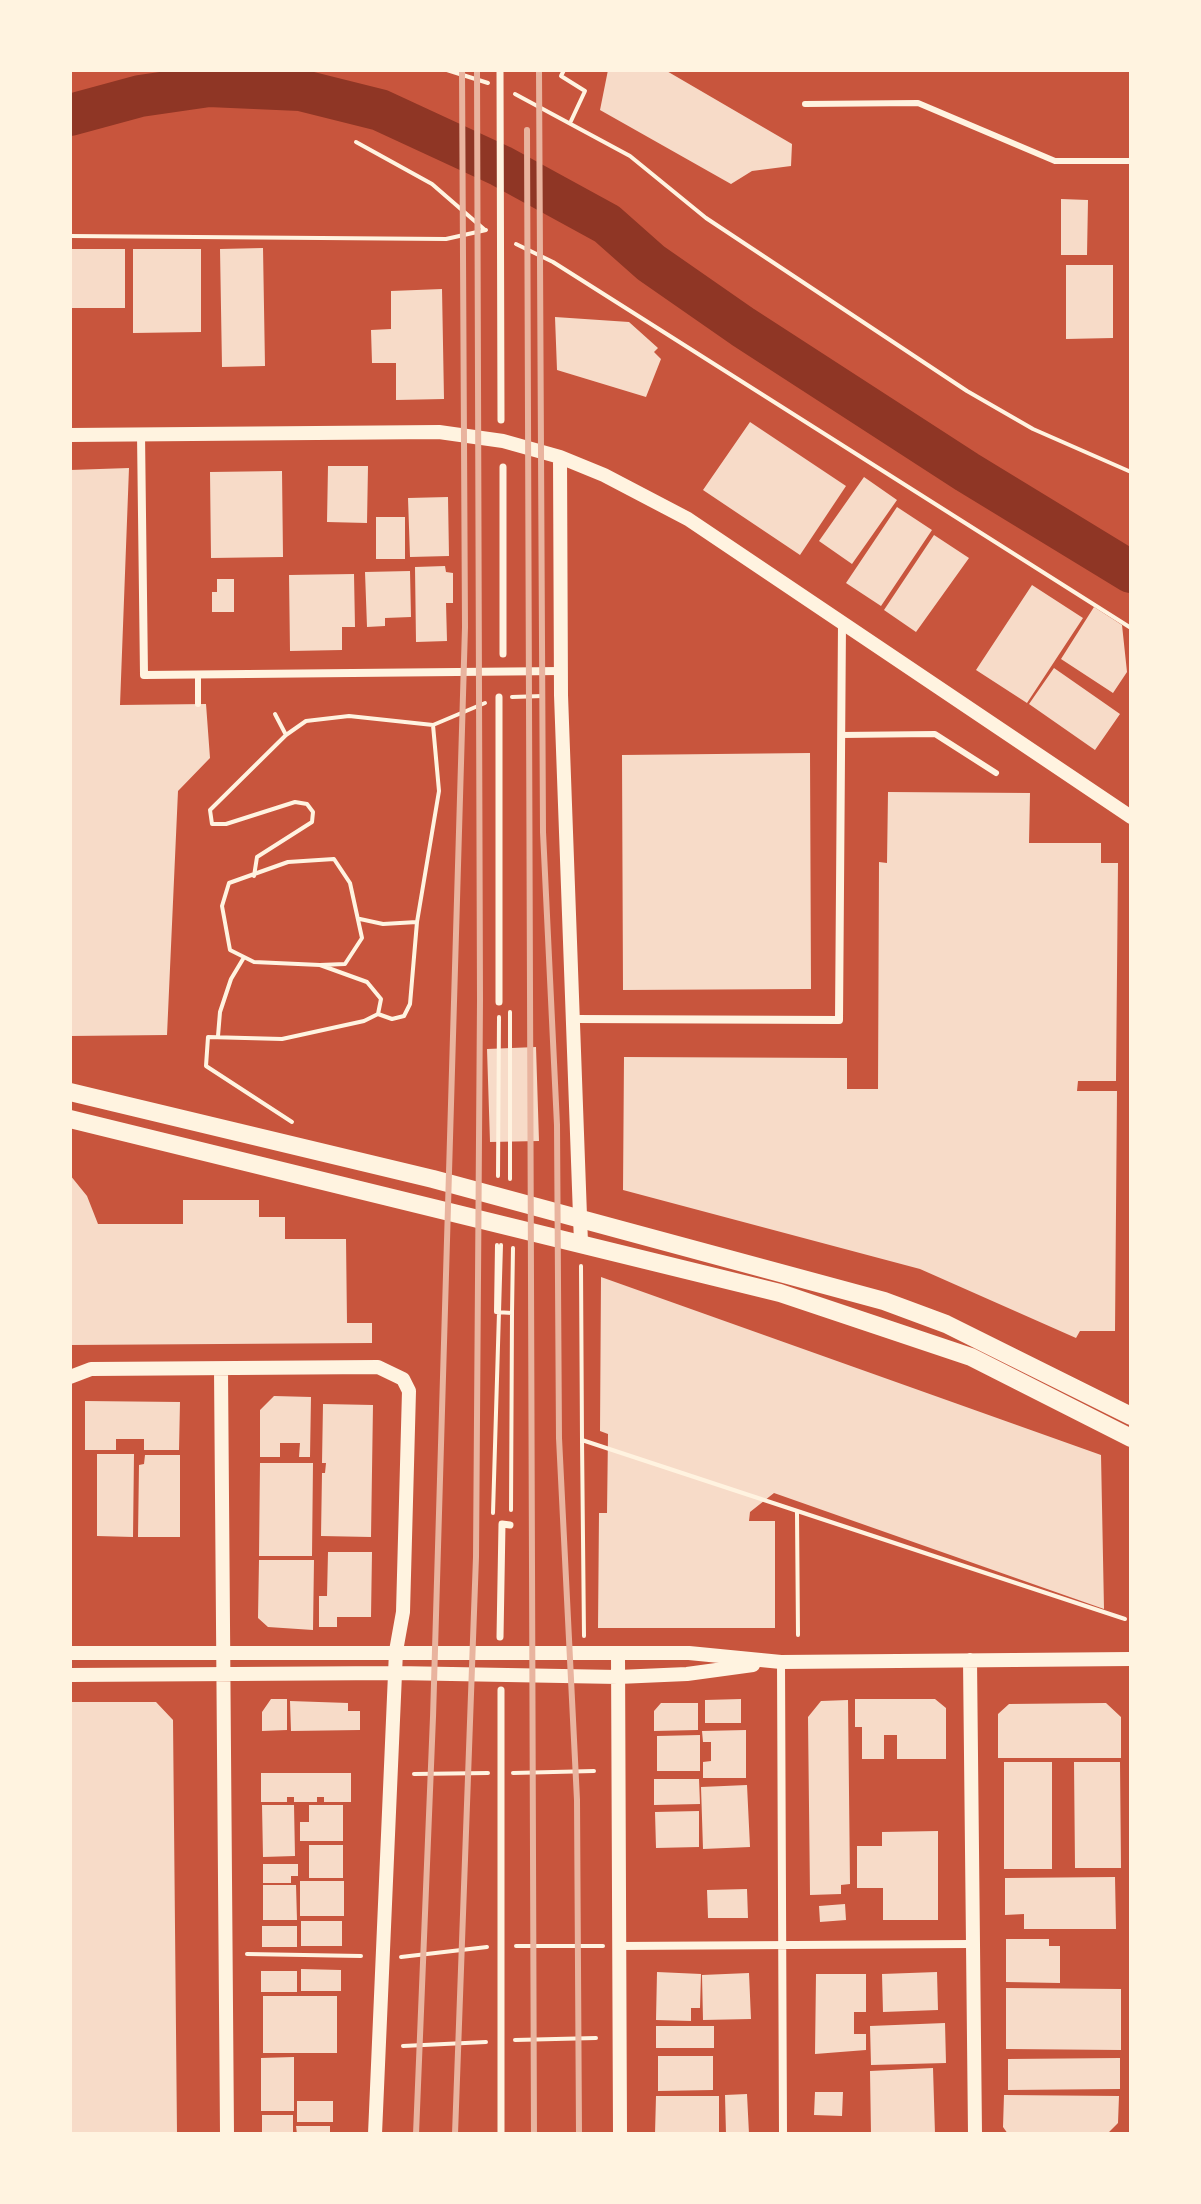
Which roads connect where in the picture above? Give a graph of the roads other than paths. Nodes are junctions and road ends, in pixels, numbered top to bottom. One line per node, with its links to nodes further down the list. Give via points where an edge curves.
1 (500, 70): 4 (street)
2 (805, 104): 3 (lane, via 918,103 1055,161)
3 (1131, 161)
4 (501, 420)
5 (141, 434): 6 (street); 7 (street, via 439,432 503,441); 12 (street, via 144,675)
6 (70, 435)
7 (560, 457): 9 (street, via 688,519); 11 (street)
8 (503, 467): 10 (street)
9 (842, 623): 15 (street); 17 (street)
10 (503, 654)
11 (561, 671): 12 (street); 19 (street)
12 (198, 674): 14 (lane)
13 (499, 697): 18 (street)
14 (198, 704)
15 (841, 735): 16 (lane, via 935,734); 19 (street, via 839,1020)
16 (996, 773)
17 (1131, 817)
18 (499, 1002)
19 (575, 1019): 22 (street)
20 (70, 1092): 22 (main road)
21 (70, 1119): 23 (main road)
22 (580, 1219): 23 (street); 26 (main road, via 909,1310)
23 (581, 1243): 27 (main road, via 780,1293 923,1339 971,1357)
24 (221, 1369): 25 (street, via 91,1369); 30 (street, via 378,1367 403,1379 411,1405 403,1612); 32 (street)
25 (70, 1377)
26 (1131, 1416)
27 (1131, 1438)
28 (506, 1524): 29 (street)
29 (500, 1637)
30 (396, 1651): 32 (street); 33 (street); 37 (street)
31 (70, 1653): 32 (street)
32 (223, 1653): 39 (street)
33 (618, 1654): 36 (street, via 689,1653); 40 (street)
34 (1131, 1659): 35 (street)
35 (970, 1660): 36 (street); 42 (street)
36 (781, 1662): 40 (street); 44 (street)
37 (396, 1673): 39 (street); 40 (street); 46 (street)
38 (70, 1675): 39 (street)
39 (224, 1676): 45 (street)
40 (618, 1677): 43 (street)
41 (501, 1690): 47 (street)
42 (971, 1944): 44 (street); 50 (street)
43 (618, 1946): 44 (street); 48 (street)
44 (783, 1946): 49 (street)
45 (227, 2134)
46 (375, 2134)
47 (501, 2134)
48 (620, 2134)
49 (783, 2134)
50 (975, 2134)

